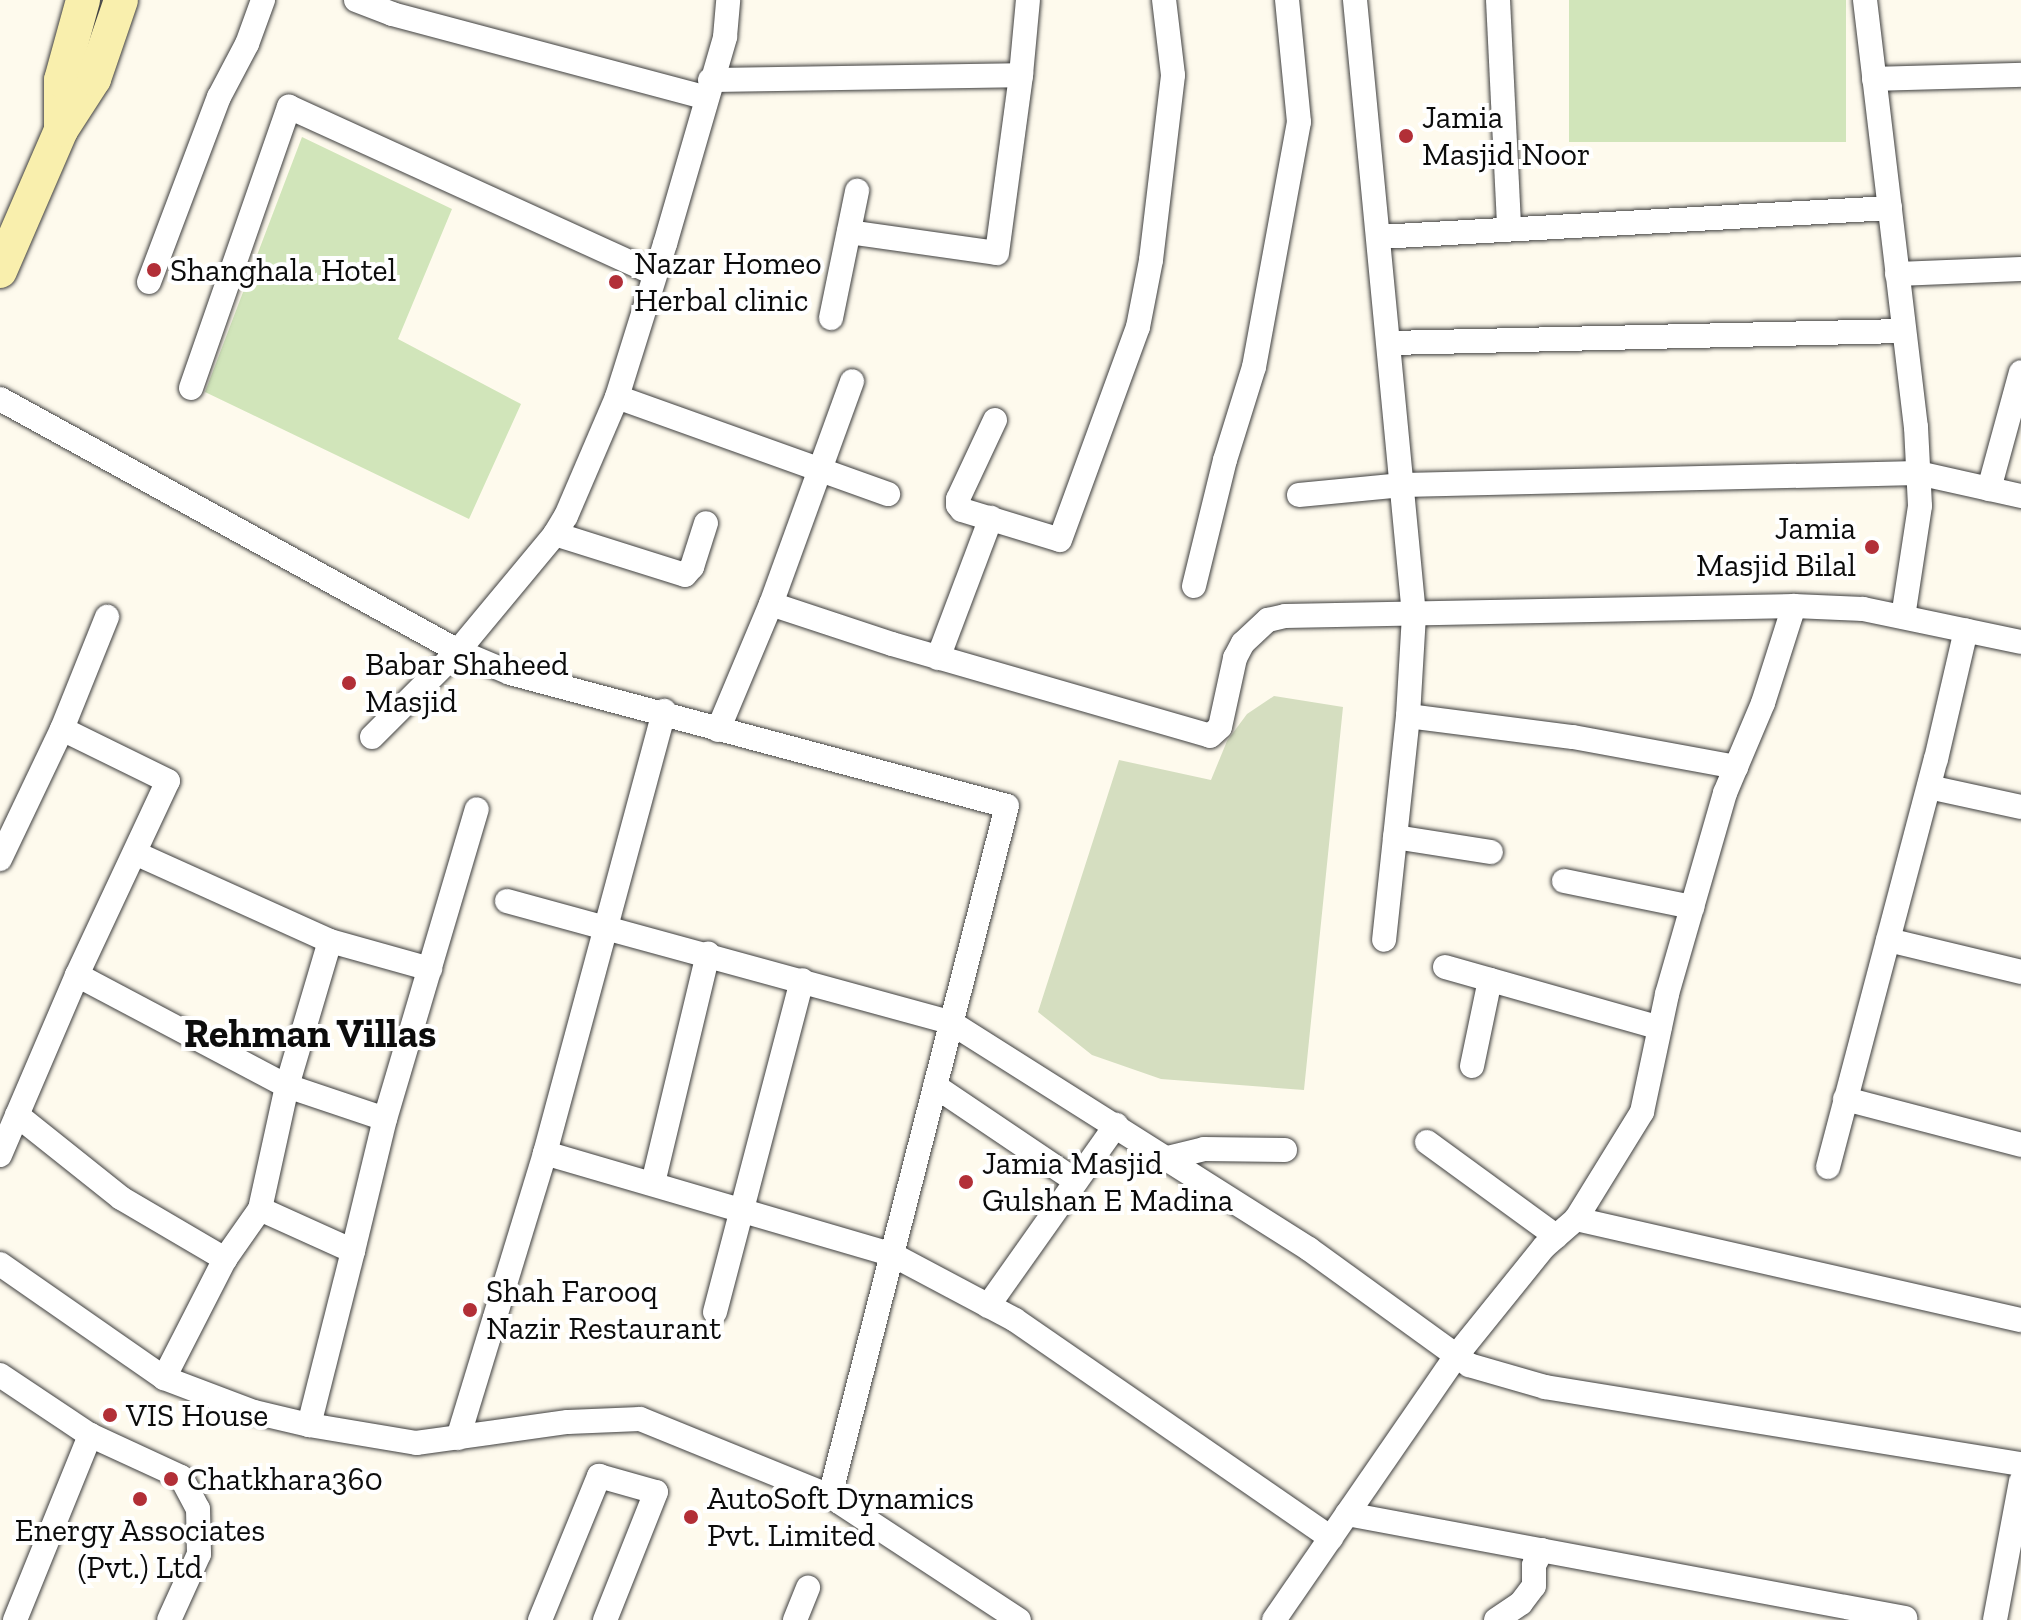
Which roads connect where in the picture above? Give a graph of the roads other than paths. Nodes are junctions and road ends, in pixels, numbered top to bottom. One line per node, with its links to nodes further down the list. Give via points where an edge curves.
1 (83, 0): 16 (main road, via 61,80)
2 (121, 0): 16 (main road, via 94,79)
3 (263, 0): 26 (street, via 208,123)
4 (356, 0): 15 (street, via 392,14)
5 (728, 0): 15 (street, via 725,37)
6 (1028, 0): 12 (street)
7 (1164, 0): 43 (street, via 1173,75 1138,327 1062,538)
8 (1287, 0): 46 (street, via 1299,122 1254,367)
9 (1355, 0): 21 (street)
10 (1498, 0): 19 (street)
11 (1865, 0): 14 (street)
12 (1021, 75): 15 (street); 20 (street, via 997,253)
13 (2021, 75): 14 (street)
14 (1874, 79): 18 (street)
15 (708, 89): 24 (street)
16 (61, 130): 23 (main road)
17 (857, 191): 20 (street)
18 (1890, 208): 19 (street); 25 (street)
19 (1509, 228): 21 (street)
20 (849, 232): 27 (street)
21 (1379, 237): 29 (street)
22 (2021, 269): 25 (street)
23 (0, 271)
24 (655, 274): 32 (street, via 289,107); 33 (street)
25 (1897, 274): 28 (street)
26 (149, 282)
27 (831, 318)
28 (1904, 331): 29 (street); 37 (street)
29 (1390, 343): 38 (street)
30 (2021, 372): 39 (street)
31 (852, 381): 36 (street)
32 (191, 388)
33 (617, 397): 36 (street); 45 (street)
34 (0, 399): 54 (street)
35 (995, 420): 43 (street, via 958,499 962,510)
36 (821, 471): 40 (street); 47 (street)
37 (1918, 473): 38 (street); 39 (street); 51 (street, via 1920,506)
38 (1403, 485): 41 (street); 49 (street)
39 (1989, 489): 42 (street)
40 (888, 494)
41 (1299, 495)
42 (2021, 496)
43 (991, 518): 55 (street)
44 (706, 523): 45 (street, via 685,575)
45 (555, 534): 54 (street)
46 (1194, 586)
47 (771, 604): 55 (street); 59 (street)
48 (1794, 606): 49 (street); 51 (street); 61 (street)
49 (1414, 615): 55 (street, via 1268,620 1235,658 1220,727 1210,736); 57 (street)
50 (107, 617): 58 (street)
51 (1903, 617): 52 (street)
52 (1966, 630): 53 (street); 62 (street)
53 (2021, 642)
54 (458, 651): 56 (street, via 510,673); 60 (street)
55 (938, 658)
56 (664, 711): 59 (street); 72 (street)
57 (1408, 716): 61 (street, via 1573,737); 65 (street)
58 (62, 729): 67 (street, via 168,781); 68 (street)
59 (718, 730): 83 (street, via 1007,806)
60 (372, 737)
61 (1736, 767): 71 (street)
62 (1929, 787): 63 (street); 74 (street)
63 (2021, 807)
64 (477, 809): 78 (street)
65 (1395, 837): 66 (street); 73 (street)
66 (1491, 852)
67 (135, 853): 75 (street); 80 (street)
68 (0, 859)
69 (1564, 881): 71 (street)
70 (507, 901): 72 (street)
71 (1692, 907): 84 (street)
72 (605, 926): 76 (street); 95 (street)
73 (1384, 940)
74 (1888, 940): 79 (street); 88 (street)
75 (330, 941): 78 (street); 86 (street)
76 (708, 954): 81 (street); 100 (street)
77 (1445, 967): 82 (street)
78 (430, 969): 90 (street)
79 (2021, 972)
80 (77, 975): 86 (street); 89 (street)
81 (802, 980): 83 (street); 101 (street)
82 (1490, 980): 84 (street); 85 (street)
83 (950, 1022): 87 (street); 91 (street)
84 (1660, 1028): 103 (street, via 1642,1112)
85 (1472, 1066)
86 (287, 1086): 90 (street); 102 (street)
87 (935, 1086): 99 (street); 106 (street)
88 (1845, 1099): 93 (street); 98 (street)
89 (17, 1115): 96 (street); 107 (street, via 121,1198)
90 (385, 1119): 105 (street)
91 (1116, 1125): 97 (street); 99 (street)
92 (1427, 1142): 104 (street)
93 (2021, 1145)
94 (1285, 1150): 97 (street, via 1204,1149)
95 (545, 1153): 100 (street); 117 (street)
96 (0, 1155)
97 (1168, 1158): 112 (street, via 1309,1249)
98 (1828, 1167)
99 (1076, 1181): 109 (street)
100 (653, 1183): 101 (street)
101 (741, 1208): 106 (street); 110 (street)
102 (260, 1209): 105 (street); 107 (street)
103 (1576, 1219): 104 (street); 111 (street)
104 (1556, 1236): 112 (street)
105 (353, 1251): 115 (street)
106 (893, 1255): 109 (street); 120 (street)
107 (225, 1259): 114 (street)
108 (0, 1264): 114 (street)
109 (988, 1306): 122 (street)
110 (715, 1312)
111 (2021, 1320)
112 (1456, 1356): 118 (street, via 1469,1365 1545,1387); 121 (street)
113 (0, 1375): 116 (street)
114 (164, 1378): 115 (street, via 254,1412)
115 (309, 1425): 117 (street, via 416,1443)
116 (90, 1435): 126 (street); 127 (street, via 181,1477 198,1509 199,1554)
117 (458, 1438): 120 (street, via 500,1429 640,1419)
118 (2021, 1464)
119 (2021, 1481): 134 (street)
120 (830, 1496): 131 (street)
121 (1347, 1514): 122 (street); 123 (street)
122 (1331, 1538): 132 (street)
123 (1542, 1550): 125 (street); 133 (street, via 1534,1565 1534,1586 1521,1603)
124 (808, 1588): 130 (street)
125 (1905, 1618)
126 (15, 1620)
127 (169, 1620)
128 (540, 1620): 129 (street, via 599,1476 656,1492)
129 (605, 1620)
130 (795, 1620)
131 (1019, 1620)
132 (1274, 1620)
133 (1496, 1620)
134 (1995, 1620)

